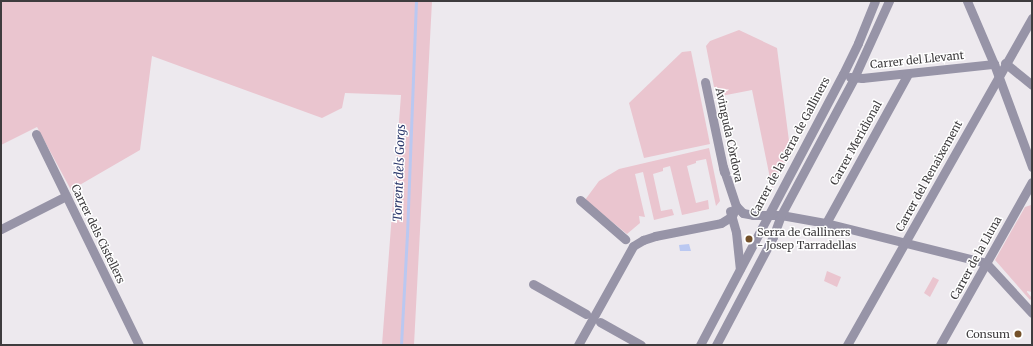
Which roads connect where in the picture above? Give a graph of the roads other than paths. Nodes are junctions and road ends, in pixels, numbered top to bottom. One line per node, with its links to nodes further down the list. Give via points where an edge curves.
1 (875, 1): 7 (street, Carrer de la Serra de Galliners)
2 (889, 1): 9 (street)
3 (967, 1): 6 (street)
4 (1032, 18): 5 (street, Carrer del Renaixement)
5 (1005, 63): 10 (street, Carrer del Renaixement); 12 (street)
6 (994, 64): 8 (street, Carrer del Llevant); 10 (street)
7 (843, 74): 9 (street, Carrer del Llevant); 20 (street, Carrer de la Serra de Galliners)
8 (908, 74): 9 (street, Carrer del Llevant); 24 (street, Carrer Meridional)
9 (854, 78): 22 (street)
10 (998, 78): 15 (street); 29 (street, Carrer del Renaixement)
11 (705, 82): 14 (street, Avinguda Còrdova)
12 (1032, 85)
13 (36, 134): 17 (street, Carrer dels Cistellers)
14 (723, 166): 19 (street); 23 (street, Avinguda Còrdova)
15 (1032, 167)
16 (1032, 182): 30 (street, Carrer de la Lluna)
17 (66, 196): 26 (street); 36 (street, Carrer dels Cistellers)
18 (580, 200): 28 (street)
19 (736, 206): 21 (street, via 743,213); 23 (street)
20 (768, 214): 21 (street); 22 (street); 31 (street, Carrer de la Serra de Galliners)
21 (753, 215): 27 (street, via 741,221)
22 (781, 215): 24 (street); 40 (street, via 773,237)
23 (732, 216): 25 (street); 27 (street, Avinguda Còrdova)
24 (826, 223): 29 (street)
25 (717, 224): 27 (street, via 729,225); 37 (street, via 655,236 633,246)
26 (1, 228)
27 (736, 232): 31 (street, Avinguda Còrdova)
28 (625, 239)
29 (905, 243): 30 (street); 41 (street, Carrer del Renaixement)
30 (986, 263): 33 (street); 42 (street, Carrer de la Lluna)
31 (740, 269): 39 (street, Carrer de la Serra de Galliners)
32 (532, 284): 34 (street)
33 (1032, 313)
34 (586, 314)
35 (600, 322): 38 (street)
36 (140, 345)
37 (578, 345)
38 (641, 345)
39 (700, 345)
40 (716, 345)
41 (847, 345)
42 (940, 345)

